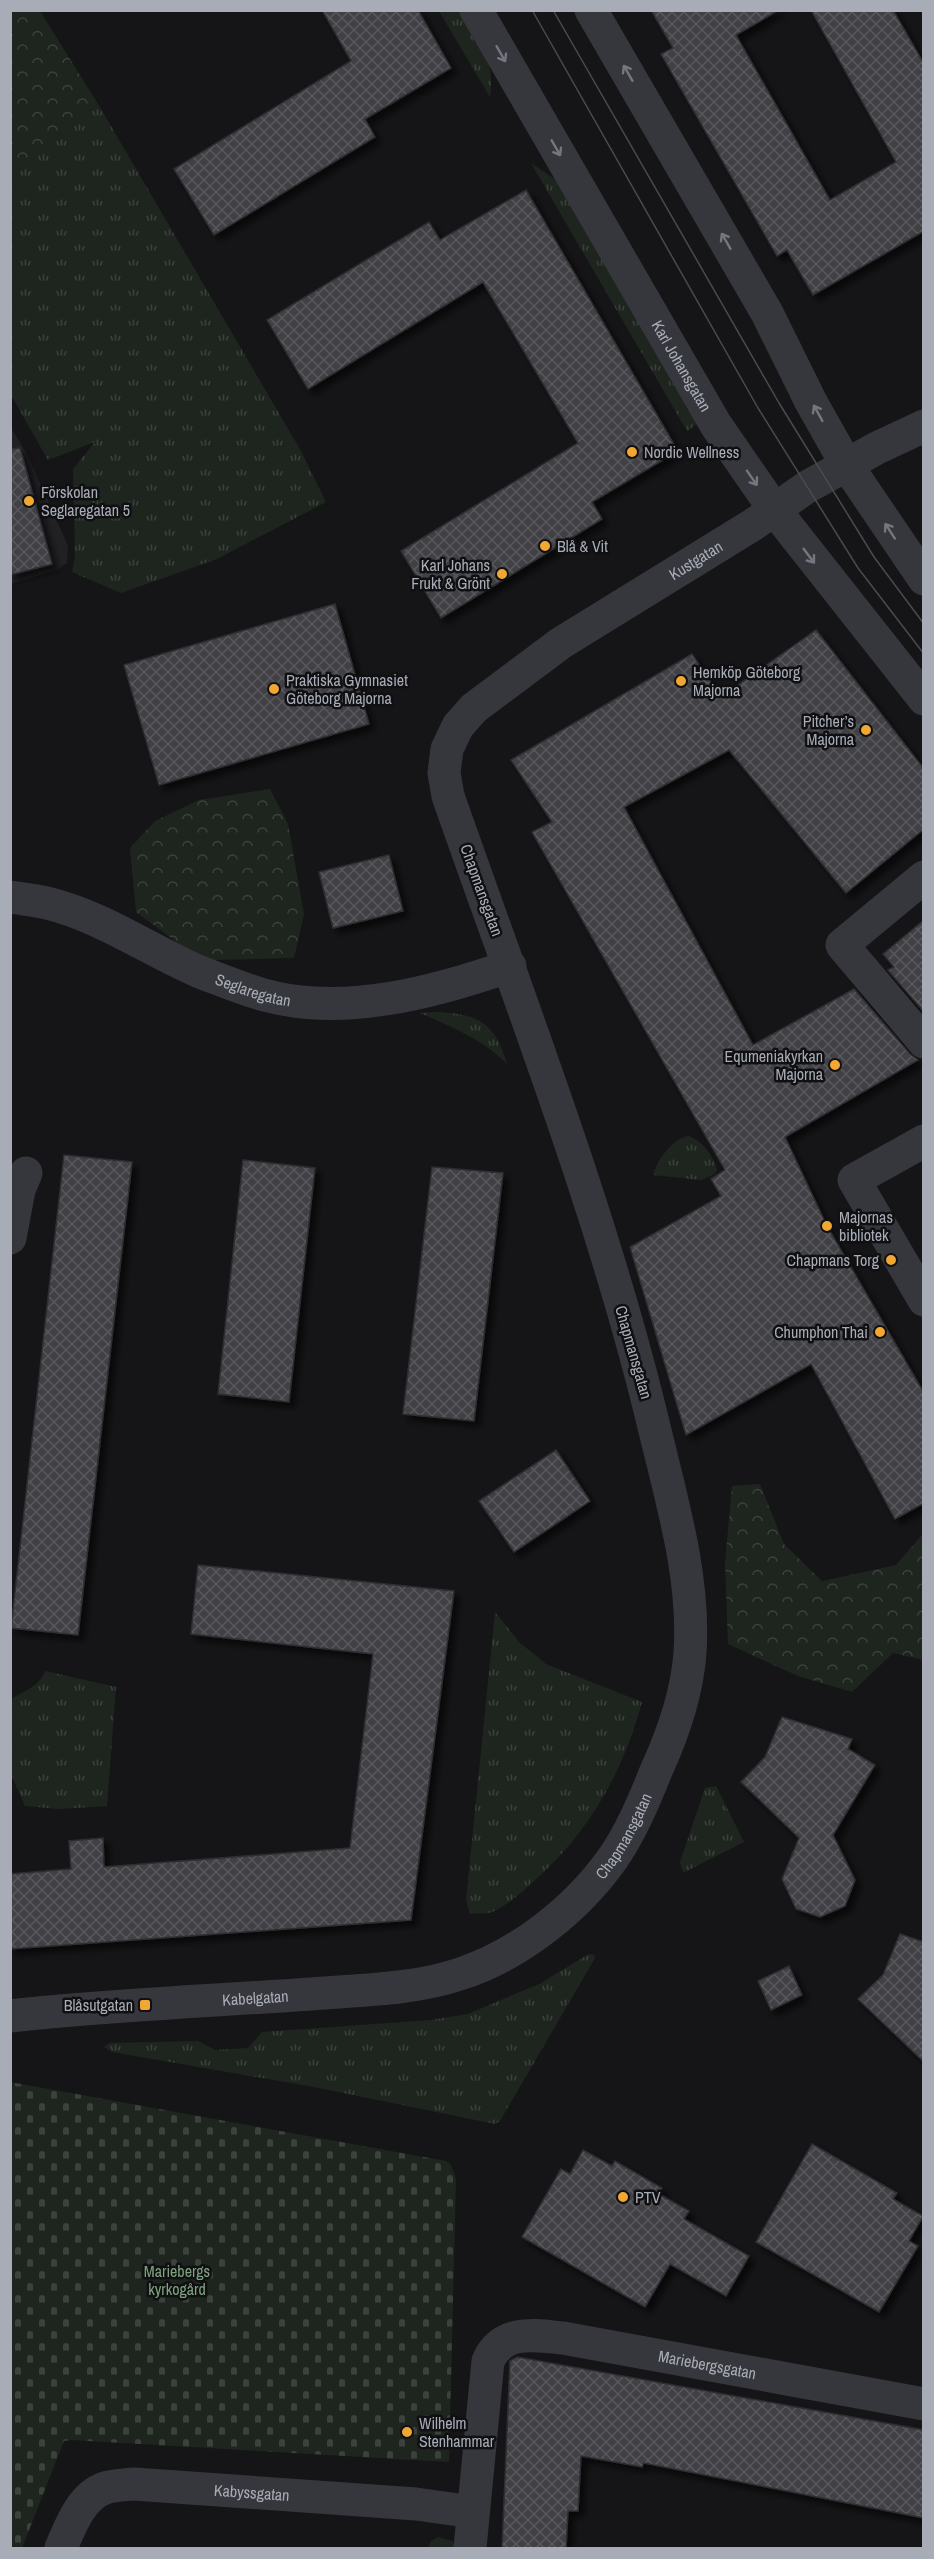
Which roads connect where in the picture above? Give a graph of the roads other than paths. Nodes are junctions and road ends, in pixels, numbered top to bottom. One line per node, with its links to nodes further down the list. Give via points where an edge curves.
1 (476, 10): 5 (street, Karl Johansgatan, one-way to 5, via 716,425)
2 (591, 10): 4 (street, one-way to 2, via 768,312)
3 (924, 426): 4 (street, Kustgatan)
4 (846, 464): 5 (street, Kustgatan); 6 (street, one-way to 4)
5 (774, 509): 7 (street, Karl Johansgatan, one-way to 7); 8 (street, Kustgatan, via 561,644)
6 (924, 579)
7 (924, 699)
8 (474, 708): 11 (street, Chapmansgatan, via 454,733 444,773 448,796)
9 (924, 877): 12 (street, via 842,945)
10 (10, 897): 11 (street, Seglaregatan, via 47,903 95,920 200,972 265,996 317,1002 375,1001 469,980)
11 (510, 966): 17 (street, Chapmansgatan, via 636,1349 677,1522 690,1609 690,1655 676,1723 641,1809 616,1855 565,1911)
12 (924, 1042)
13 (924, 1141): 16 (street, via 854,1180)
14 (26, 1173): 15 (street)
15 (10, 1238)
16 (924, 1300)
17 (496, 1959): 18 (street, Kabelgatan, via 458,1975 398,1986)
18 (10, 2016)
19 (924, 2404): 20 (street, Mariebergsgatan, via 563,2338 511,2337 493,2349 488,2361)
20 (473, 2512): 21 (street, Kabyssgatan, via 416,2504 134,2484 105,2488 90,2496); 22 (street)
21 (62, 2548)
22 (470, 2548)

